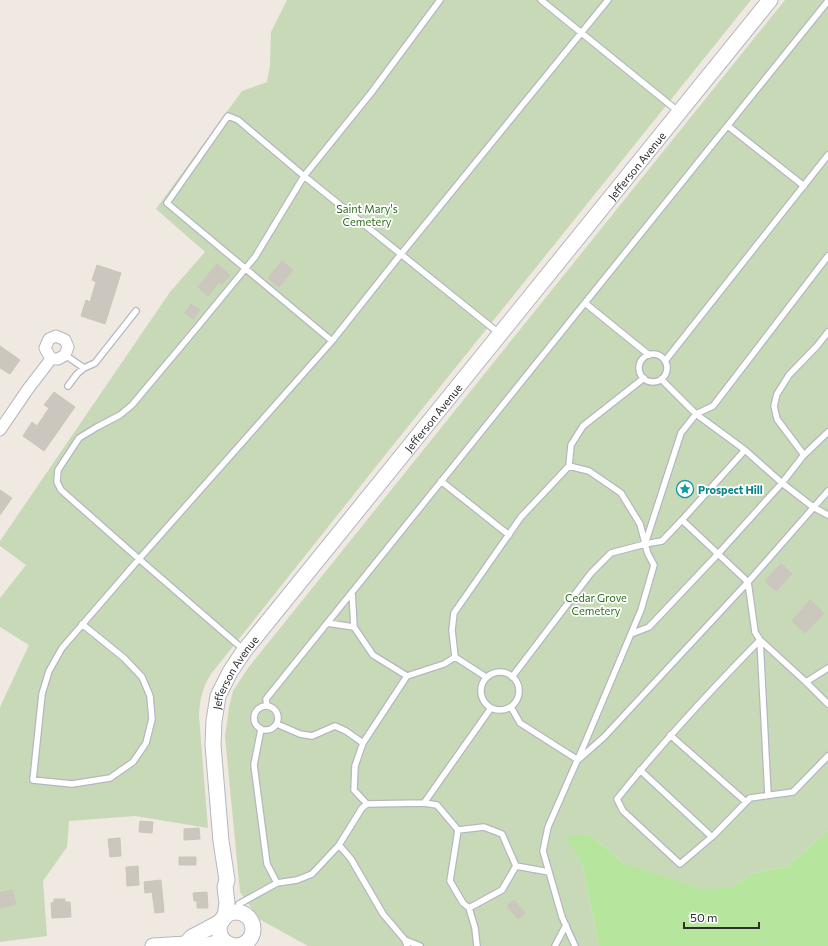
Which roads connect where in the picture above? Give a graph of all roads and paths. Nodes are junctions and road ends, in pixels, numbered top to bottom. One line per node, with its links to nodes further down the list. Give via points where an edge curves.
1 (440, 0): 10 (lane, via 371,93)
2 (541, 0): 6 (lane)
3 (608, 0): 6 (lane)
4 (770, 0): 7 (main road, Jefferson Avenue)
5 (828, 1): 8 (lane)
6 (582, 33): 7 (lane); 12 (lane)
7 (679, 113): 18 (main road, Jefferson Avenue)
8 (728, 126): 11 (lane); 15 (lane)
9 (828, 156): 11 (lane)
10 (304, 176): 12 (lane); 14 (lane); 14 (lane, via 238,120 228,116 167,203)
11 (804, 186): 23 (lane)
12 (401, 254): 18 (lane); 19 (lane)
13 (828, 256): 28 (lane, via 713,406)
14 (246, 269): 19 (lane); 43 (lane, via 132,405 120,415 79,438 58,470 57,482 61,490)
15 (585, 303): 21 (lane); 34 (lane)
16 (136, 311): 24 (lane, via 95,363)
17 (828, 332): 32 (lane, via 789,375 777,394 774,406 777,419)
18 (500, 334): 51 (main road, Jefferson Avenue)
19 (332, 341): 43 (lane)
20 (66, 355): 22 (street); 22 (street, via 68,348 65,340 56,336 49,339 45,348); 24 (lane)
21 (649, 355): 23 (lane, via 658,355); 25 (lane, via 640,364)
22 (51, 359): 29 (street)
23 (665, 361): 26 (lane, via 667,369)
24 (84, 368): 27 (lane)
25 (644, 378): 26 (lane, via 654,382); 33 (lane, via 583,426 571,446)
26 (661, 379): 28 (lane)
27 (68, 386)
28 (696, 414): 31 (lane); 41 (lane, via 681,433)
29 (0, 430)
30 (828, 432): 32 (lane)
31 (745, 450): 35 (lane); 39 (lane)
32 (804, 455): 35 (lane)
33 (569, 466): 40 (lane, via 521,517); 41 (lane, via 589,471 621,493 640,524)
34 (441, 481): 40 (lane); 45 (lane)
35 (782, 483): 37 (lane); 42 (lane)
36 (828, 491): 37 (lane)
37 (813, 508): 38 (lane); 44 (lane)
38 (828, 516)
39 (682, 520): 41 (lane, via 662,541); 42 (lane)
40 (509, 535): 52 (lane, via 454,613 452,630)
41 (645, 544): 49 (lane, via 654,565); 56 (lane, via 611,553 591,573)
42 (718, 554): 44 (lane); 49 (lane, via 649,627)
43 (138, 559): 47 (lane); 51 (lane)
44 (748, 582): 50 (lane, via 755,632); 67 (lane, via 604,737)
45 (352, 592): 46 (lane); 48 (lane)
46 (327, 623): 48 (lane); 59 (lane, via 266,699)
47 (82, 624): 47 (lane, via 142,676 150,696 152,719 146,743 133,762 110,778 72,784 33,780 42,694 49,671 62,648)
48 (354, 627): 54 (lane, via 373,655)
49 (631, 634): 67 (lane)
50 (760, 640): 57 (lane); 64 (lane); 69 (lane)
51 (244, 650): 78 (main road, Jefferson Avenue, via 218,696 214,721 213,752)
52 (455, 657): 54 (lane, via 444,664); 55 (lane)
53 (828, 668): 57 (lane)
54 (407, 676): 65 (lane)
55 (486, 677): 56 (lane, via 498,672 504,672); 61 (lane, via 480,689 483,701)
56 (512, 677): 60 (lane, via 518,684 519,691 516,703)
57 (806, 682): 58 (lane)
58 (828, 704)
59 (267, 706): 62 (lane, via 277,712); 63 (lane, via 259,708 254,714 256,726)
60 (511, 707): 61 (lane, via 499,711); 67 (lane, via 520,723)
61 (491, 708): 71 (lane)
62 (277, 724): 63 (lane, via 271,729); 65 (lane, via 312,736 335,726)
63 (261, 729): 79 (lane, via 254,765 267,864)
64 (670, 735): 68 (lane); 70 (lane)
65 (363, 743): 72 (lane, via 355,766 354,790)
66 (828, 756): 69 (lane, via 793,792)
67 (578, 760): 77 (lane, via 548,827 543,851)
68 (640, 770): 74 (lane); 74 (lane, via 617,798 623,812 680,864)
69 (768, 796): 70 (lane, via 750,798)
70 (746, 802): 74 (lane)
71 (424, 803): 72 (lane); 73 (lane, via 437,805)
72 (367, 804): 75 (lane)
73 (458, 830): 76 (lane, via 484,827 502,834); 80 (lane, via 450,881 463,903)
74 (712, 837)
75 (339, 845): 79 (lane, via 312,874 297,880); 85 (lane, via 351,859 383,914)
76 (516, 866): 77 (lane); 80 (lane, via 502,890)
77 (549, 872): 83 (lane)
78 (227, 880): 81 (main road, Jefferson Avenue); 82 (main road, Jefferson Avenue, via 227,903)
79 (277, 883): 81 (lane)
80 (469, 908): 92 (lane)
81 (243, 910): 82 (main road, via 242,913 231,913); 84 (main road, via 251,921)
82 (223, 919): 86 (main road, via 192,937); 87 (main road, via 220,934 224,941)
83 (566, 925): 93 (lane); 94 (lane)
84 (253, 930): 87 (main road, via 248,941); 90 (main road)
85 (406, 943): 91 (lane)
86 (188, 945): 88 (main road)
87 (234, 945): 89 (main road, via 217,943)
88 (153, 946)
89 (202, 946)
90 (261, 946)
91 (420, 946)
92 (477, 946)
93 (555, 946)
94 (575, 946)

